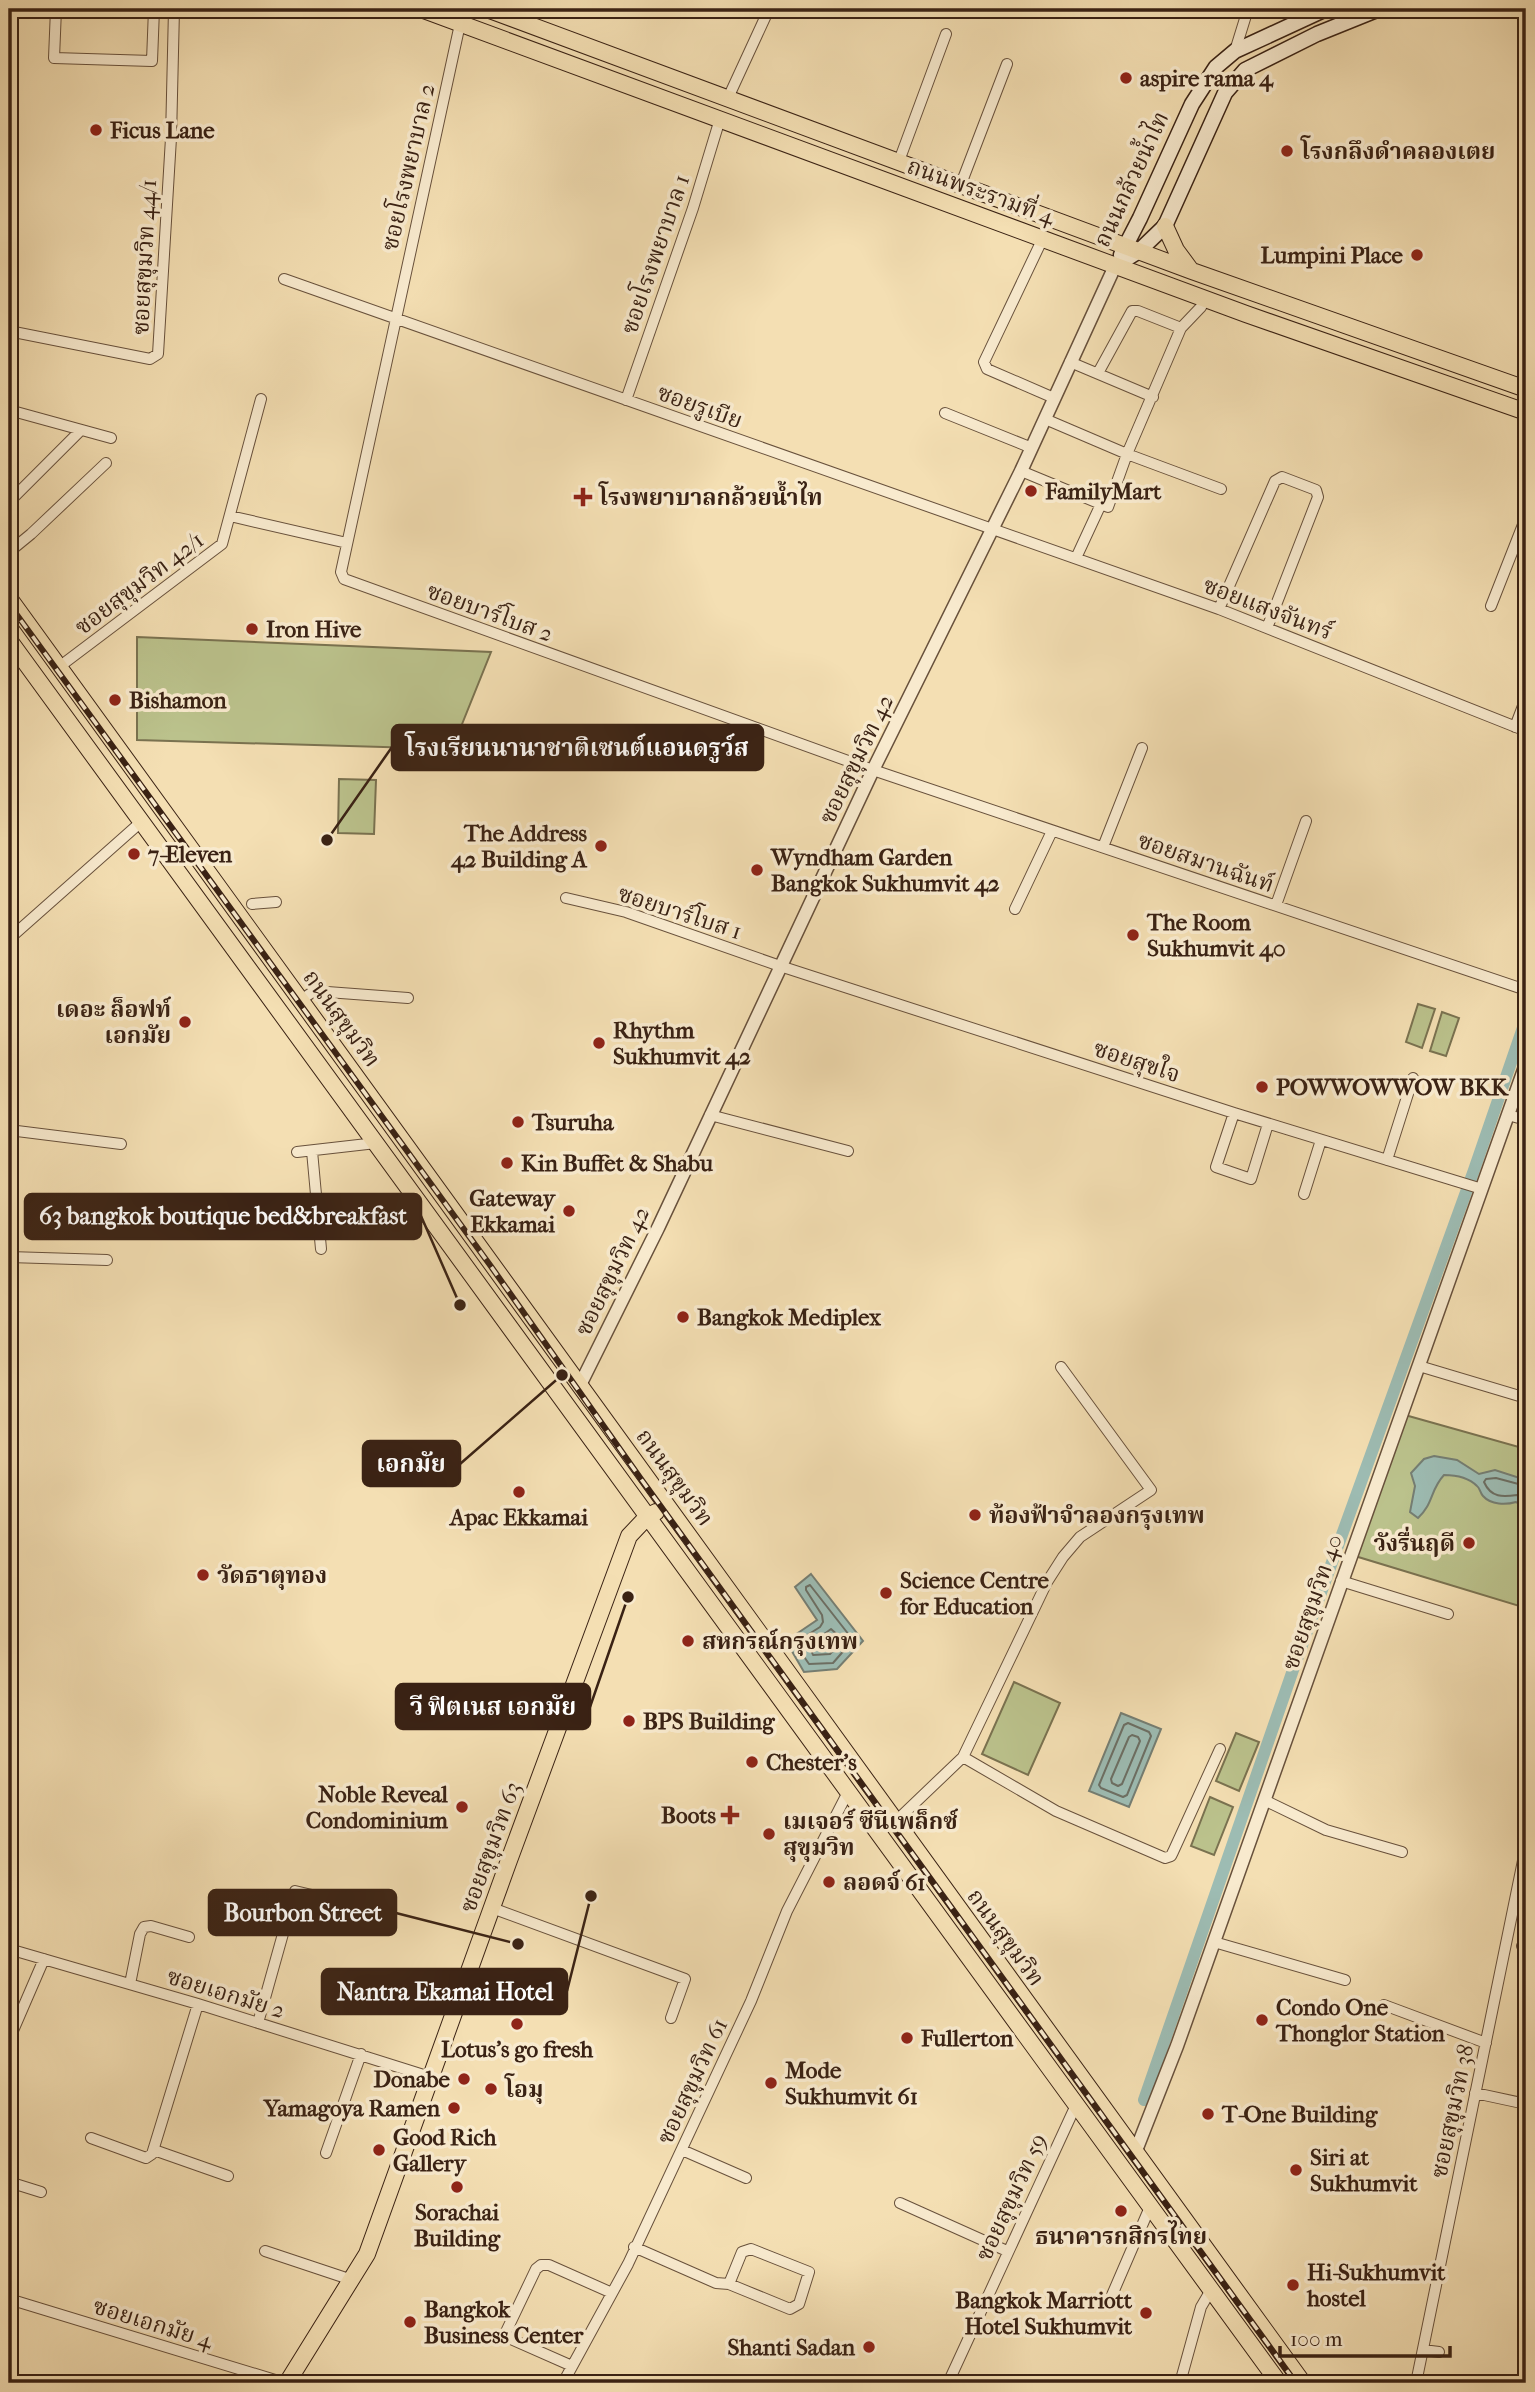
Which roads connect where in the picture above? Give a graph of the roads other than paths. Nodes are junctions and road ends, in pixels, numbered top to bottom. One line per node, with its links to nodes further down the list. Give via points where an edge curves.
1 (56, 9): 2 (street, via 54,58 152,61)
2 (154, 9)
3 (174, 9): 28 (street, ซอยสุขุมวิท 44/1, via 158,355 150,359)
4 (421, 9): 10 (main road, ถนนพระรามที่ 4)
5 (487, 9): 15 (main road, ถนนพระรามที่ 4)
6 (769, 9): 15 (street)
7 (1248, 9): 12 (street)
8 (1326, 9): 12 (main road, ถนนกล้วยน้ำไท)
9 (1379, 9): 14 (main road, ถนนกล้วยน้ำไท)
10 (460, 24): 16 (main road, ถนนพระรามที่ 4); 26 (street, ซอยโรงพยาบาล 2)
11 (946, 34): 17 (street)
12 (1235, 51): 14 (main road); 21 (main road, ถนนกล้วยน้ำไท, via 1216,66 1192,104)
13 (1007, 64): 18 (street)
14 (1245, 70): 19 (main road, ถนนกล้วยน้ำไท, via 1225,93)
15 (728, 98): 16 (main road); 17 (main road, ถนนพระรามที่ 4)
16 (720, 119): 20 (main road, ถนนพระรามที่ 4); 35 (street, ซอยโรงพยาบาล 1)
17 (899, 161): 18 (main road, ถนนพระรามที่ 4)
18 (961, 184): 21 (main road, ถนนพระรามที่ 4)
19 (1165, 226): 21 (main road, ถนนกล้วยน้ำไท); 23 (main road)
20 (1043, 238): 22 (main road, ถนนพระรามที่ 4); 33 (street, via 984,362 987,369)
21 (1132, 248): 22 (main road, ถนนกล้วยน้ำไท); 23 (main road, ถนนพระรามที่ 4)
22 (1115, 266): 25 (main road, ถนนพระรามที่ 4); 29 (street, ซอยสุขุมวิท 42)
23 (1192, 271): 31 (main road, ถนนพระรามที่ 4)
24 (284, 279): 26 (street, ซอยรูเบีย)
25 (1205, 299): 27 (street); 37 (main road, ถนนพระรามที่ 4)
26 (394, 320): 35 (street, ซอยรูเบีย); 52 (street, ซอยบาร์โบส 2)
27 (1181, 328): 30 (street, via 1138,310 1132,312); 32 (street)
28 (9, 331)
29 (1070, 362): 30 (street); 33 (street, ซอยสุขุมวิท 42)
30 (1098, 373): 32 (street)
31 (1526, 389)
32 (1153, 397): 43 (street)
33 (1054, 398): 39 (street, ซอยสุขุมวิท 42)
34 (261, 399): 49 (street, ซอยสุขุมวิท 42/1)
35 (626, 400): 51 (street, ซอยรูเบีย)
36 (9, 410): 40 (street)
37 (1526, 412)
38 (945, 413): 42 (street)
39 (1045, 419): 42 (street, ซอยสุขุมวิท 42); 43 (street)
40 (81, 430): 41 (street); 47 (street)
41 (111, 438)
42 (1032, 447): 45 (street, ซอยสุขุมวิท 42)
43 (1128, 454): 46 (street); 48 (street, via 1108,507)
44 (106, 463): 53 (street)
45 (1021, 471): 48 (street); 51 (street, ซอยสุขุมวิท 42)
46 (1221, 488)
47 (9, 502)
48 (1101, 504): 54 (street)
49 (230, 516): 52 (street); 60 (street, ซอยสุขุมวิท 42/1, via 219,548)
50 (1526, 517): 56 (street)
51 (993, 528): 54 (street, ซอยแสงจันทร์); 65 (street, ซอยสุขุมวิท 42)
52 (347, 543): 65 (street, ซอยบาร์โบส 2, via 341,572 344,579)
53 (9, 552)
54 (1076, 558): 57 (street, ซอยแสงจันทร์)
55 (9, 598): 60 (main road, ถนนสุขุมวิท)
56 (1491, 606)
57 (1219, 609): 58 (street, ซอยแสงจันทร์); 58 (street, via 1278,478 1316,490 1318,497)
58 (1267, 628): 62 (street, ซอยแสงจันทร์)
59 (9, 640): 67 (main road, ถนนสุขุมวิท)
60 (59, 667): 79 (main road, ถนนสุขุมวิท)
61 (1526, 698): 62 (street)
62 (1515, 727): 63 (street, ซอยแสงจันทร์)
63 (1526, 731)
64 (1142, 748): 69 (street)
65 (873, 770): 68 (street, ซอยสมานฉันท์); 76 (street, ซอยสุขุมวิท 42)
66 (1306, 821): 73 (street)
67 (141, 822): 75 (street); 82 (main road, ถนนสุขุมวิท)
68 (1052, 831): 69 (street, ซอยสมานฉันท์); 74 (street)
69 (1103, 847): 73 (street, ซอยสมานฉันท์)
70 (566, 898): 76 (street, ซอยบาร์โบส 1, via 626,912)
71 (276, 902): 72 (street)
72 (252, 904)
73 (1276, 905): 77 (street, ซอยสมานฉันท์)
74 (1015, 909)
75 (9, 939)
76 (780, 966): 84 (street, ซอยสุขใจ); 85 (street, ซอยสุขุมวิท 42)
77 (1526, 990)
78 (408, 998): 79 (street, via 314,991)
79 (301, 1000): 80 (main road, ถนนสุขุมวิท)
80 (340, 1053): 82 (main road); 104 (main road, ถนนสุขุมวิท)
81 (1526, 1064): 86 (street, ซอยสุขุมวิท 40)
82 (320, 1067): 91 (main road, ถนนสุขุมวิท)
83 (1413, 1078): 96 (street)
84 (1234, 1113): 88 (street, ซอยสุขใจ); 88 (street, via 1216,1167 1251,1178)
85 (710, 1115): 94 (street); 104 (street, ซอยสุขุมวิท 42)
86 (1508, 1115): 87 (street); 97 (street, ซอยสุขุมวิท 40)
87 (1526, 1120)
88 (1268, 1124): 90 (street, ซอยสุขใจ)
89 (9, 1130): 92 (street)
90 (1321, 1140): 96 (street, ซอยสุขใจ); 98 (street)
91 (376, 1143): 93 (street); 106 (main road, ถนนสุขุมวิท)
92 (121, 1144)
93 (312, 1151): 95 (street); 99 (street)
94 (848, 1151)
95 (297, 1152)
96 (1387, 1160): 97 (street, ซอยสุขใจ)
97 (1473, 1186): 102 (street, ซอยสุขุมวิท 40)
98 (1304, 1194)
99 (321, 1248)
100 (9, 1258): 101 (street)
101 (107, 1260)
102 (1419, 1366): 105 (street); 109 (street, ซอยสุขุมวิท 40)
103 (1061, 1367): 112 (street, via 1151,1490 1080,1537 1063,1557)
104 (580, 1385): 106 (main road); 107 (main road, ถนนสุขุมวิท)
105 (1526, 1398)
106 (562, 1399): 108 (main road, ถนนสุขุมวิท)
107 (668, 1506): 108 (main road); 113 (main road, ถนนสุขุมวิท)
108 (647, 1517): 114 (main road, ถนนสุขุมวิท); 119 (main road, ซอยสุขุมวิท 63, via 629,1536)
109 (1341, 1581): 110 (street); 115 (street, ซอยสุขุมวิท 40)
110 (1448, 1614)
111 (1220, 1749): 112 (street, via 1174,1852 1165,1858 1056,1811)
112 (962, 1757): 116 (street)
113 (865, 1780): 114 (main road); 116 (main road, ถนนสุขุมวิท)
114 (848, 1792): 137 (main road, ถนนสุขุมวิท); 140 (street, ซอยสุขุมวิท 61, via 787,1911)
115 (1264, 1800): 118 (street, via 1326,1829); 122 (street, ซอยสุขุมวิท 40)
116 (895, 1822): 142 (main road, ถนนสุขุมวิท)
117 (1526, 1846): 132 (street, ซอยสุขุมวิท 38)
118 (1402, 1852)
119 (492, 1908): 129 (street, via 685,1979); 134 (main road, ซอยสุขุมวิท 63)
120 (371, 1909): 130 (street, via 295,1891)
121 (189, 1937): 126 (street, via 144,1927)
122 (1214, 1942): 125 (street); 142 (street, ซอยสุขุมวิท 40)
123 (9, 1949): 124 (street, ซอยเอกมัย 2)
124 (44, 1959): 126 (street, ซอยเอกมัย 2); 131 (street)
125 (1345, 1980)
126 (130, 1984): 127 (street, ซอยเอกมัย 2)
127 (198, 2004): 130 (street, ซอยเอกมัย 2); 139 (street)
128 (1384, 2005): 132 (street)
129 (671, 2018)
130 (258, 2023): 133 (street, ซอยเอกมัย 2)
131 (9, 2040)
132 (1486, 2043): 135 (street, ซอยสุขุมวิท 38)
133 (361, 2054): 134 (street, ซอยเอกมัย 2); 141 (street)
134 (430, 2077): 153 (main road, ซอยสุขุมวิท 63, via 368,2253)
135 (1475, 2093): 136 (street); 159 (street, ซอยสุขุมวิท 38)
136 (1526, 2104)
137 (1076, 2105): 143 (main road, ถนนสุขุมวิท); 152 (street, ซอยสุขุมวิท 59)
138 (91, 2138): 139 (street, via 146,2158)
139 (154, 2150): 144 (street)
140 (682, 2150): 145 (street); 150 (street, ซอยสุขุมวิท 61)
141 (326, 2153)
142 (1135, 2153): 143 (main road); 167 (main road, ถนนสุขุมวิท)
143 (1120, 2166): 149 (main road, ถนนสุขุมวิท)
144 (228, 2176)
145 (746, 2178)
146 (9, 2182): 147 (street)
147 (41, 2192)
148 (900, 2203): 152 (street)
149 (1150, 2207): 155 (main road, ถนนสุขุมวิท); 158 (street)
150 (634, 2247): 154 (street, via 716,2283); 156 (street, ซอยสุขุมวิท 61)
151 (265, 2250): 153 (street)
152 (1007, 2251): 164 (street, ซอยสุขุมวิท 59)
153 (352, 2280): 162 (main road, ซอยสุขุมวิท 63)
154 (729, 2284): 154 (street, via 790,2309 799,2304 810,2276 807,2270 751,2249 742,2252)
155 (1211, 2290): 165 (street, via 1201,2307); 166 (main road, ถนนสุขุมวิท)
156 (612, 2293): 161 (street, ซอยสุขุมวิท 61); 161 (street, via 549,2265 536,2269 504,2336)
157 (9, 2299): 162 (street, ซอยเอกมัย 4)
158 (1109, 2302)
159 (1423, 2350): 160 (street); 168 (street, ซอยสุขุมวิท 38)
160 (1440, 2352)
161 (572, 2366): 163 (street, ซอยสุขุมวิท 61)
162 (286, 2383)
163 (563, 2383)
164 (948, 2383)
165 (1180, 2383)
166 (1279, 2383)
167 (1303, 2383)
168 (1416, 2383)

